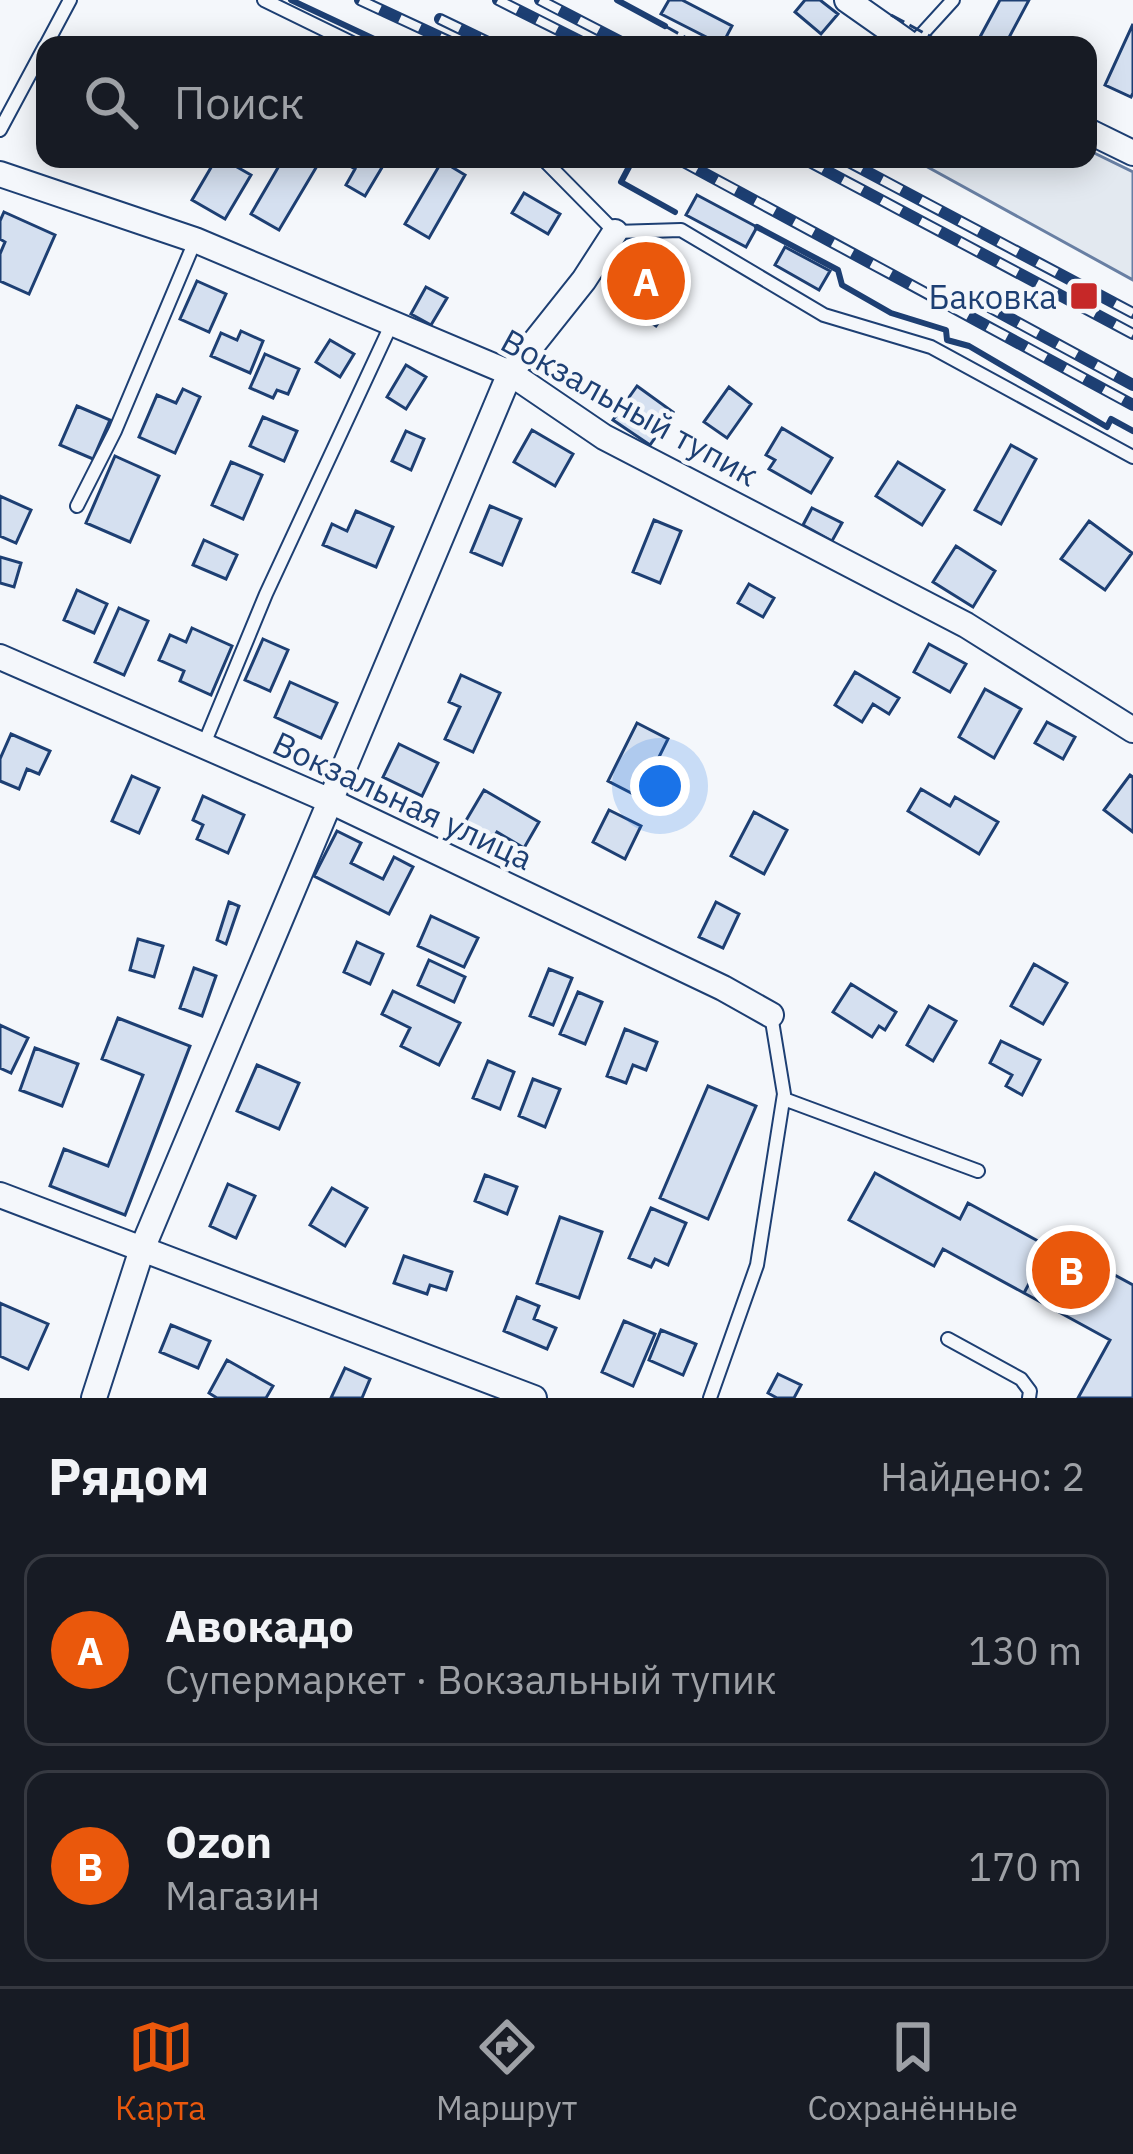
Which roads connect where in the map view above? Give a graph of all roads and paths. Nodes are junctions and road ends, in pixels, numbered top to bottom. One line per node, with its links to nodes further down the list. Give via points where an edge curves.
1 (70, 0): 5 (lane)
2 (264, 0): 6 (lane)
3 (847, 0): 7 (street)
4 (953, 0): 8 (lane)
5 (50, 36)
6 (338, 36)
7 (898, 36)
8 (919, 36)
9 (36, 63): 10 (lane)
10 (0, 130)
11 (1097, 135): 12 (street)
12 (1133, 153)
13 (552, 168): 15 (lane)
14 (0, 174): 16 (street, Вокзальный тупик)
15 (615, 232): 18 (street); 19 (lane, via 681,230 824,315 931,347)
16 (195, 239): 17 (street, Вокзальный тупик); 20 (lane)
17 (392, 323): 18 (street, Вокзальный тупик); 23 (lane)
18 (510, 374): 22 (street, Вокзальный тупик, via 604,437 966,625); 24 (street)
19 (1133, 457)
20 (77, 506)
21 (0, 657): 23 (street, Вокзальная улица)
22 (1133, 730)
23 (204, 744): 24 (street, Вокзальная улица)
24 (328, 800): 25 (street, Вокзальная улица); 29 (street)
25 (771, 1016): 26 (lane)
26 (784, 1100): 27 (lane); 33 (lane, via 757,1265)
27 (978, 1171)
28 (0, 1195): 29 (street)
29 (142, 1249): 31 (street); 32 (street)
30 (948, 1339): 34 (lane, via 1021,1379)
31 (94, 1398)
32 (535, 1398)
33 (710, 1398)
34 (1029, 1398)

